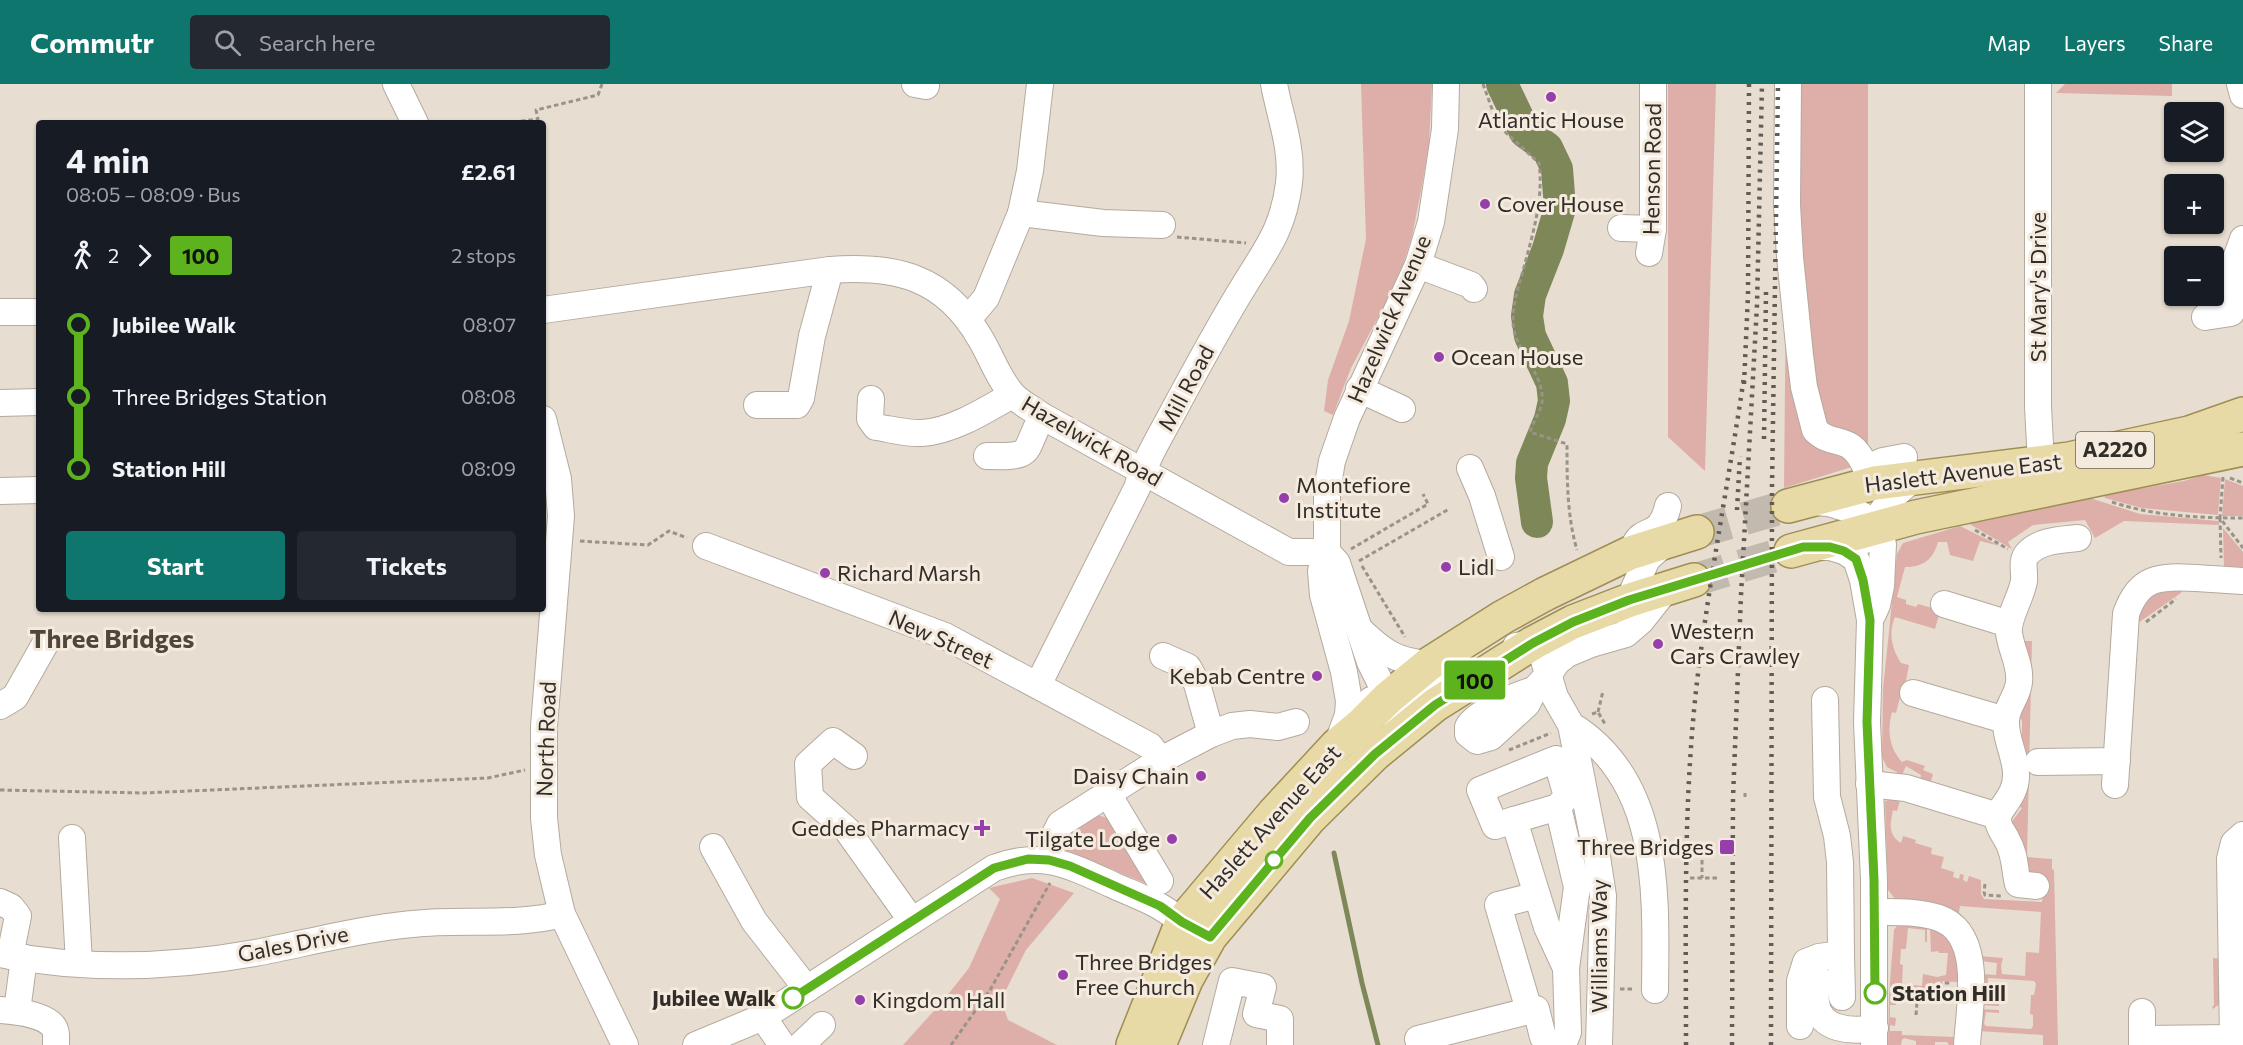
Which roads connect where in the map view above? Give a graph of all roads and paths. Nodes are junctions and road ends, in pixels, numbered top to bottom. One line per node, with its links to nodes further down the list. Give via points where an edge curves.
1 (396, 84): 12 (street)
2 (602, 84): 13 (path, via 598,95 536,110 538,119)
3 (1040, 84): 14 (street)
4 (1274, 84): 18 (street, Mill Road, via 1288,148 1289,182 1285,208)
5 (1446, 84): 19 (street, Hazelwick Avenue, via 1431,222)
6 (1483, 84): 68 (path, via 1503,130 1539,163 1542,183 1537,218 1515,299 1513,322 1515,337 1542,400 1530,432 1567,444)
7 (1653, 84): 16 (street, Henson Road, via 1651,241)
8 (1788, 84): 45 (street, via 1787,205 1804,387 1815,430 1856,450)
9 (2038, 84): 46 (street, St Mary's Drive)
10 (2240, 84): 11 (street)
11 (2243, 95)
12 (414, 120)
13 (530, 120)
14 (1021, 213): 15 (street, via 1103,223); 26 (street, via 986,298)
15 (1162, 225): 18 (path, via 1176,237 1256,244)
16 (1621, 228)
17 (2243, 239): 25 (street, via 2235,264 2231,313)
18 (1268, 250): 43 (street, Mill Road, via 1211,341)
19 (1418, 265): 21 (street); 27 (street, Hazelwick Avenue)
20 (830, 270): 22 (street, Hazelwick Road); 26 (street, Hazelwick Road, via 864,268 919,279 957,305); 32 (street, via 801,398 797,405)
21 (1474, 289)
22 (546, 310)
23 (0, 312): 24 (street)
24 (36, 312)
25 (2205, 317)
26 (968, 319): 28 (street, Hazelwick Road)
27 (1359, 389): 33 (street); 63 (street, Hazelwick Avenue, via 1332,461 1327,490)
28 (1012, 394): 29 (street, via 974,416 919,433 876,426 870,419); 35 (street, Hazelwick Road)
29 (871, 399)
30 (36, 402): 31 (street)
31 (0, 403)
32 (757, 405)
33 (1402, 409)
34 (2243, 414): 38 (main road, Haslett Avenue East / A2220)
35 (1042, 416): 40 (street, via 1027,451 1020,455); 43 (street, Hazelwick Road)
36 (2243, 429): 38 (street, via 2222,434)
37 (546, 431): 59 (street, North Road, via 558,479)
38 (2189, 433): 46 (main road, Haslett Avenue East / A2220, via 2078,458)
39 (2243, 449): 46 (main road, Haslett Avenue East / A2220)
40 (987, 456)
41 (1911, 466): 45 (main road, Haslett Avenue East / A2220); 46 (main road, Haslett Avenue East / A2220); 56 (street, via 1886,502)
42 (1470, 468): 64 (street)
43 (1142, 471): 63 (street, Hazelwick Road, via 1289,552); 84 (street, Mill Road)
44 (2223, 475): 53 (path)
45 (1866, 476): 51 (main road, Haslett Avenue East / A2220)
46 (2041, 477): 56 (main road, Haslett Avenue East / A2220)
47 (36, 490): 48 (street)
48 (0, 491)
49 (1423, 494): 66 (path, via 1428,504 1352,549)
50 (2110, 502): 53 (path, via 2141,512)
51 (1797, 504): 56 (street, via 1829,502 1852,510)
52 (1449, 509): 66 (path)
53 (2220, 518): 54 (path); 61 (path)
54 (2243, 518)
55 (1970, 527): 67 (path, via 2011,550 2017,564)
56 (1884, 531): 62 (main road, Haslett Avenue East / A2220); 65 (street); 73 (street, via 1881,586)
57 (1682, 536): 70 (main road, Haslett Avenue East)
58 (2078, 538): 67 (street, via 2046,542 2027,553)
59 (560, 540): 60 (path, via 648,545 669,531); 102 (street, North Road)
60 (706, 546): 84 (street, New Street, via 945,636)
61 (2243, 548)
62 (1797, 549): 65 (street, via 1830,547)
63 (1327, 552): 75 (street, Hazelwick Avenue, via 1337,563); 82 (street, Hazelwick Avenue, via 1321,571 1323,595)
64 (1501, 557)
65 (1856, 559): 73 (street)
66 (1359, 561): 77 (path)
67 (2024, 564): 74 (street, via 2024,582)
68 (1572, 571): 70 (main road, Haslett Avenue East); 81 (main road, Haslett Avenue East)
69 (2232, 580): 76 (street, via 2169,576 2155,579 2130,601)
70 (1653, 585): 78 (main road, Haslett Avenue East); 83 (street, via 1615,627 1557,662)
71 (2181, 596): 76 (path)
72 (1944, 604): 74 (street)
73 (1870, 620): 103 (street)
74 (2009, 624): 94 (street, via 2020,681)
75 (1358, 629): 81 (street, Hazelwick Avenue, via 1392,656); 88 (street, Hazelwick Avenue)
76 (2124, 638): 101 (street, via 2116,773)
77 (1407, 640)
78 (1533, 643): 83 (street, Williams Way, via 1543,657); 88 (street, Haslett Avenue East, via 1488,655 1404,707); 98 (main road, Haslett Avenue East, via 1435,705)
79 (45, 644): 89 (street, via 15,697)
80 (1163, 656): 95 (street, via 1188,667)
81 (1429, 664): 88 (main road, Haslett Avenue East)
82 (1344, 672): 88 (street, Hazelwick Avenue); 96 (street, Hazelwick Avenue, via 1348,715)
83 (1542, 682): 93 (street, Williams Way)
84 (1038, 685): 100 (street, New Street, via 1150,746)
85 (1603, 691): 90 (path)
86 (1913, 693): 94 (street)
87 (1825, 700): 125 (street, via 1827,797 1840,862)
88 (1386, 705): 96 (main road, Haslett Avenue East); 98 (street, Haslett Avenue East, via 1386,738)
89 (0, 706)
90 (1598, 712)
91 (1952, 719): 94 (street, via 1999,732)
92 (1296, 722): 95 (street, via 1278,727 1232,726)
93 (1571, 725): 97 (path); 132 (street, via 1591,737 1616,765 1643,821 1653,881); 157 (street, Williams Way, via 1603,896)
94 (2007, 728): 107 (street, via 2015,758 2016,787)
95 (1211, 734): 100 (street)
96 (1337, 745): 124 (main road, Haslett Avenue East, via 1274,813)
97 (1506, 751)
98 (1375, 754): 124 (main road, Haslett Avenue East)
99 (854, 756): 123 (street, via 833,741 820,752 808,764 810,797 847,830)
100 (1161, 760): 105 (street)
101 (2038, 762)
102 (543, 766): 104 (path, via 488,778 143,793); 122 (street, North Road, via 548,855)
103 (1869, 784): 107 (street, via 1906,788); 121 (street)
104 (0, 790)
105 (1108, 794): 112 (street, via 1060,824); 117 (street)
106 (1558, 807): 108 (street); 108 (street, via 1567,796 1556,759 1480,790 1495,826); 128 (street, via 1577,887)
107 (1998, 816): 118 (street, via 2015,858 2018,884)
108 (1514, 820): 119 (street)
109 (2243, 835): 142 (street, via 2235,843 2230,859)
110 (72, 838): 127 (street)
111 (713, 847): 130 (street, via 754,921)
112 (1049, 860): 123 (street, via 1028,859 994,868); 124 (street, via 1160,906); 149 (path, via 1050,882 990,990)
113 (1702, 860): 115 (path)
114 (1690, 878): 115 (path)
115 (1702, 878): 116 (path)
116 (1720, 878)
117 (1160, 881)
118 (2036, 886)
119 (1537, 895): 128 (street); 134 (street, via 1498,905)
120 (0, 902): 126 (street, via 18,916)
121 (1874, 912): 129 (street, via 1916,914 1942,919 1952,926 1969,952); 141 (street)
122 (562, 914): 127 (street, Gales Drive, via 541,920 435,922 372,928 202,960 142,965); 145 (street, North Road)
123 (912, 921): 130 (street)
124 (1196, 930): 150 (main road, Haslett Avenue East); 151 (main road, Haslett Avenue East, via 1186,980)
125 (1830, 955): 133 (street); 140 (street, via 1806,962 1800,981); 141 (street, via 1816,1003 1818,1014 1839,1028)
126 (11, 956): 127 (street, Gales Drive); 135 (street)
127 (80, 963)
128 (1566, 968): 156 (street, via 1568,1032)
129 (1970, 984): 137 (path, via 1941,983 1940,990 1917,988); 158 (street)
130 (807, 989): 138 (street)
131 (1613, 989): 132 (path)
132 (1648, 990)
133 (1842, 997)
134 (1529, 1010): 154 (street, via 1418,1039); 155 (street, via 1536,1009 1543,1037)
135 (9, 1011): 144 (street, via 44,1019 56,1033)
136 (2142, 1012): 143 (street)
137 (1916, 1015)
138 (763, 1017): 146 (street); 147 (street)
139 (822, 1025): 148 (street)
140 (1800, 1026)
141 (1875, 1037)
142 (2238, 1038): 143 (street)
143 (2143, 1042)
144 (56, 1045)
145 (625, 1045)
146 (696, 1045)
147 (782, 1045)
148 (801, 1045)
149 (951, 1045)
150 (1133, 1045)
151 (1159, 1045)
152 (1216, 1045): 153 (street, via 1232,981 1263,987 1256,1014 1280,1019)
153 (1280, 1045)
154 (1420, 1045)
155 (1553, 1045)
156 (1563, 1045)
157 (1599, 1045)
158 (1967, 1045)

